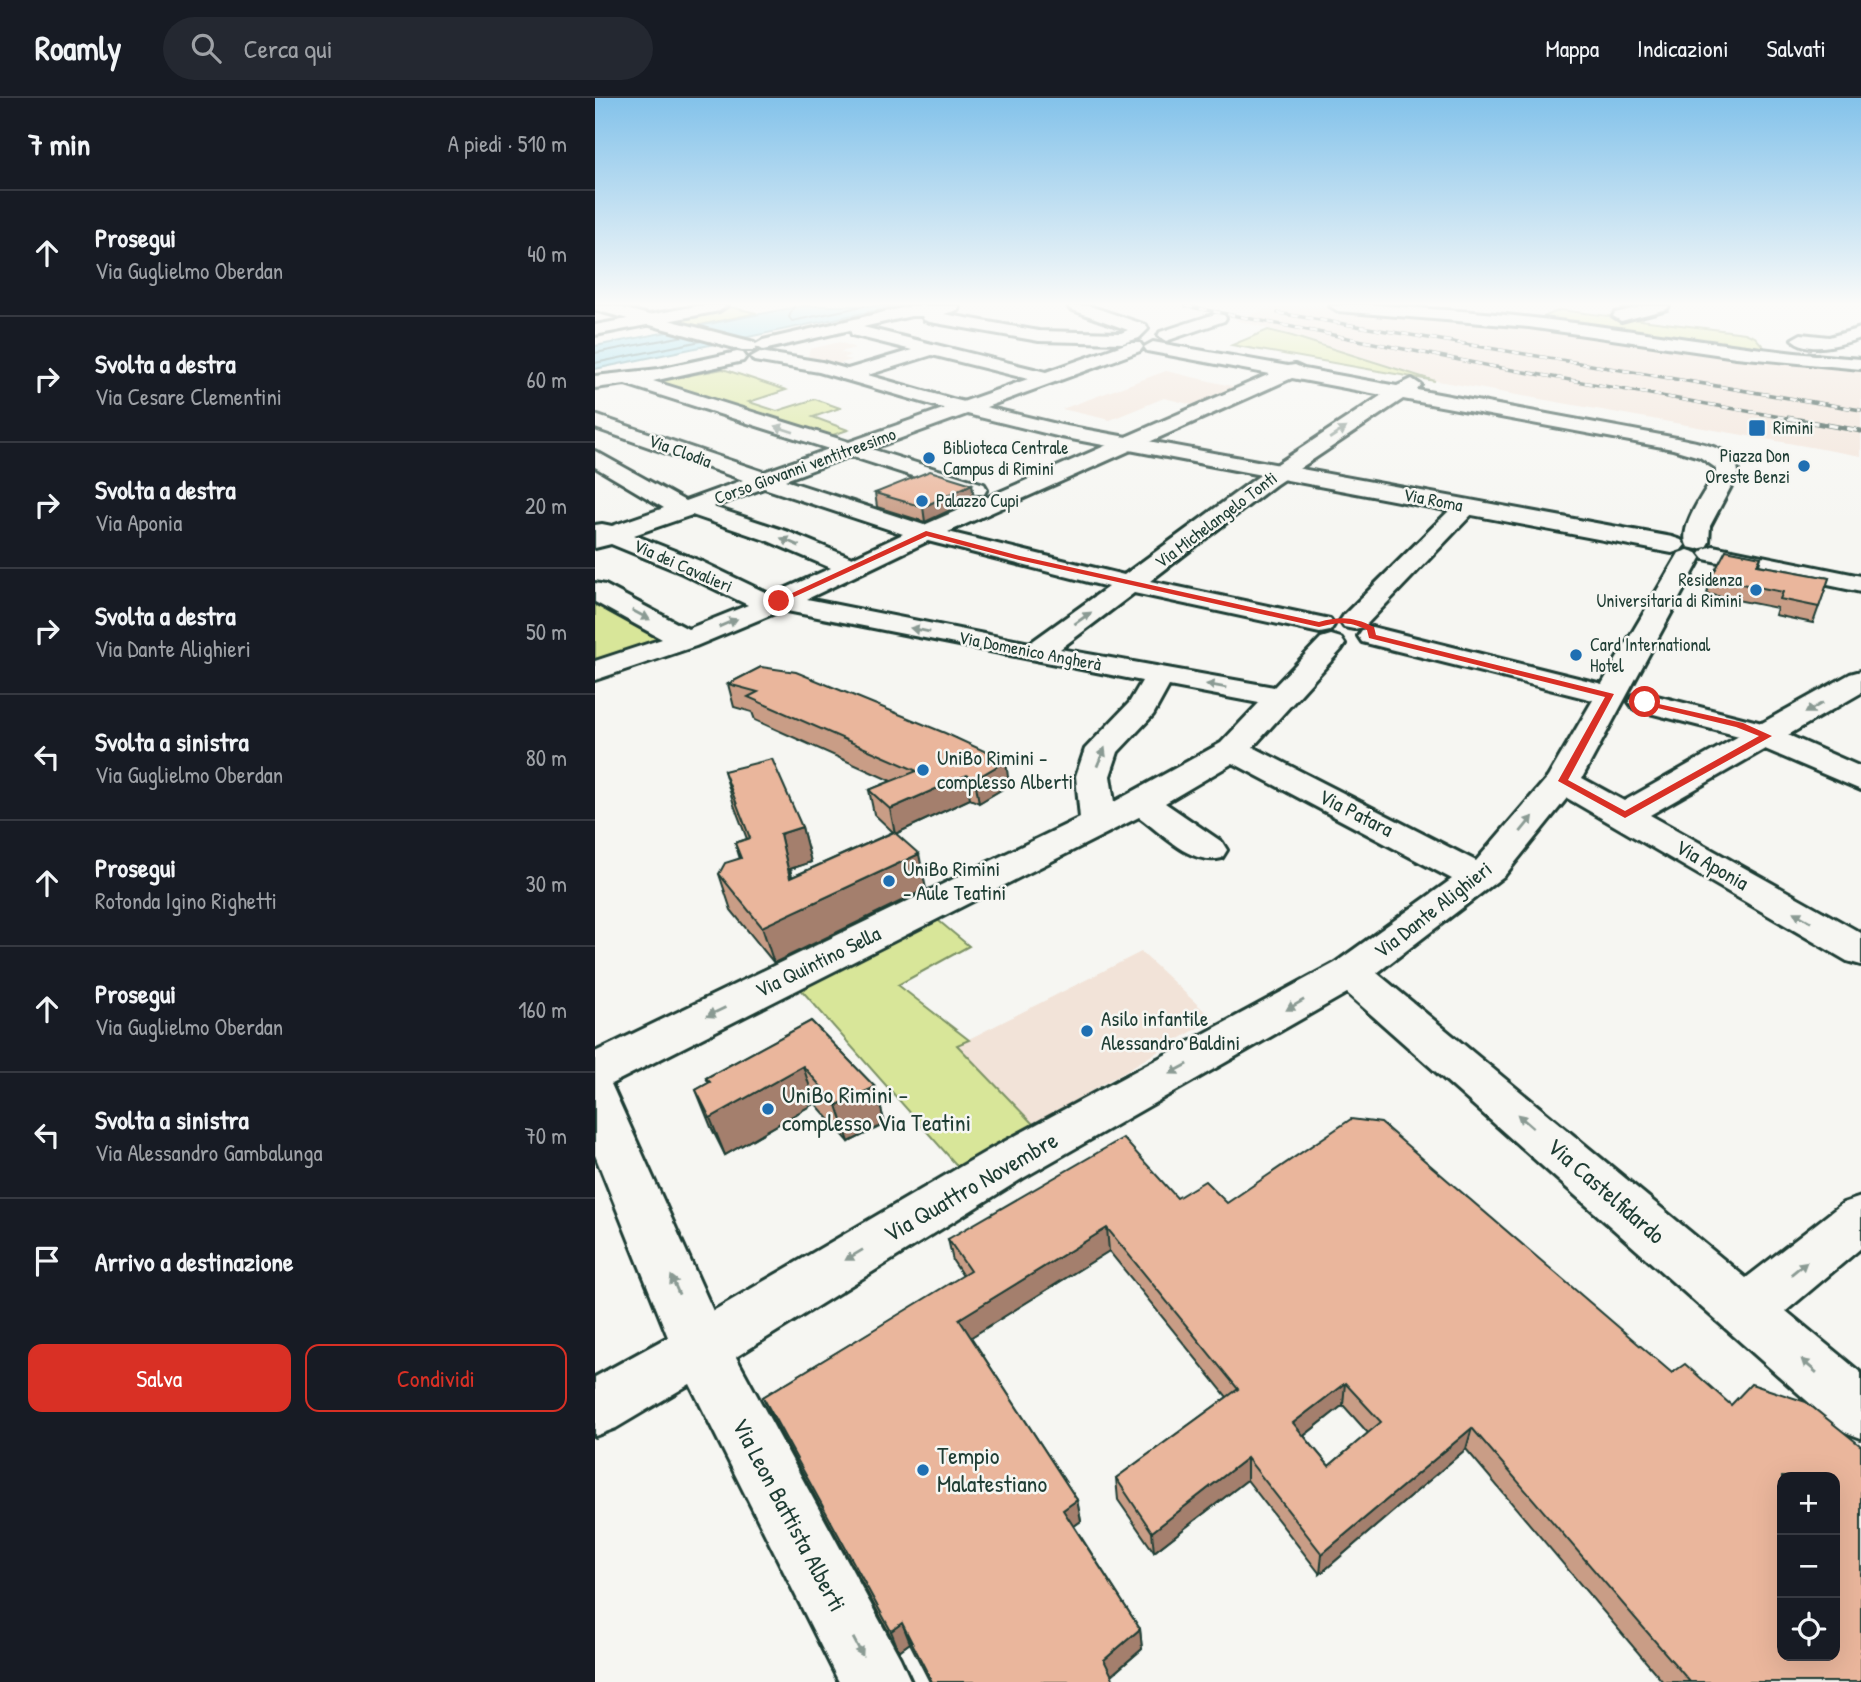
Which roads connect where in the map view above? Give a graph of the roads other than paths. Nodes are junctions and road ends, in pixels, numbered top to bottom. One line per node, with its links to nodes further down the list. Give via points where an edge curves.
1 (630, 380): 11 (street, one-way to 1)
2 (869, 380): 7 (street, Via Roma)
3 (1047, 380): 7 (street, Corso Giovanni ventitreesimo)
4 (1272, 380): 9 (street)
5 (1357, 380): 6 (street)
6 (1406, 389): 13 (street, Via Michelangelo Tonti, one-way to 6); 22 (street, Via Dante Alighieri, via 1708,452 1727,466 1727,473 1698,526)
7 (966, 408): 9 (street, Via Roma); 11 (street, Corso Giovanni ventitreesimo)
8 (595, 421): 10 (street, Via Clodia)
9 (1131, 442): 13 (street, Via Roma); 17 (street)
10 (660, 444): 12 (street); 14 (street, Via Clodia)
11 (849, 450): 14 (street, Corso Giovanni ventitreesimo); 17 (street)
12 (597, 459): 15 (street)
13 (1281, 470): 18 (street, Via Roma); 24 (street, Via Michelangelo Tonti)
14 (764, 481): 19 (street, Corso Giovanni ventitreesimo); 20 (street, Via Clodia)
15 (634, 483): 16 (street); 19 (street)
16 (608, 491)
17 (1003, 498): 20 (street)
18 (1467, 507): 22 (street, Via Roma); 28 (street)
19 (688, 508): 21 (street, Corso Giovanni ventitreesimo); 23 (street, one-way to 19, via 778,537)
20 (926, 534): 23 (street); 24 (street, Via Clodia)
21 (601, 535): 27 (street, Via dei Cavalieri)
22 (1692, 550): 25 (street, Via Roma); 35 (street, Via Dante Alighieri)
23 (853, 568): 27 (street)
24 (1132, 584): 29 (street, Via Clodia); 31 (street, Via Michelangelo Tonti, one-way to 24)
25 (1860, 584)
26 (595, 591): 30 (street, one-way to 30)
27 (774, 603): 30 (street, one-way to 27); 31 (street, Via Domenico Angherà, one-way to 27)
28 (1363, 628): 29 (street, Via Clodia, via 1339,619); 35 (street)
29 (1325, 634): 36 (street)
30 (687, 640): 32 (street)
31 (1035, 653): 33 (street, Via Domenico Angherà)
32 (595, 671)
33 (1160, 676): 36 (street, Via Domenico Angherà, one-way to 33); 44 (street, one-way to 33, via 1093,776 1102,749 1142,708)
34 (1861, 680): 38 (street, one-way to 38)
35 (1611, 695): 41 (street, Via Dante Alighieri)
36 (1283, 698): 39 (street)
37 (1645, 702): 38 (street)
38 (1767, 736): 40 (street); 43 (street)
39 (1233, 750): 42 (street); 46 (street, Via Patara)
40 (1861, 780)
41 (1563, 781): 43 (street, Via Aponia); 46 (street, Via Dante Alighieri, one-way to 41)
42 (1142, 802): 44 (street, Via Quintino Sella); 45 (street)
43 (1625, 815): 47 (street, Via Aponia, one-way to 43)
44 (1099, 823): 49 (street, Via Quintino Sella, one-way to 49)
45 (1209, 849)
46 (1479, 878): 48 (street, Via Dante Alighieri)
47 (1861, 951)
48 (1350, 973): 52 (street, Via Castelfidardo, one-way to 48); 53 (street, Via Quattro Novembre, one-way to 53, via 1006,1164)
49 (595, 1072)
50 (595, 1097): 53 (street, Via Leon Battista Alberti, one-way to 50)
51 (1861, 1218): 52 (street, one-way to 51)
52 (1745, 1310): 55 (street, Via Castelfidardo, one-way to 52)
53 (702, 1348): 54 (street, Via Quattro Novembre); 56 (street, Via Leon Battista Alberti, one-way to 56)
54 (595, 1408)
55 (1861, 1410)
56 (876, 1682)

